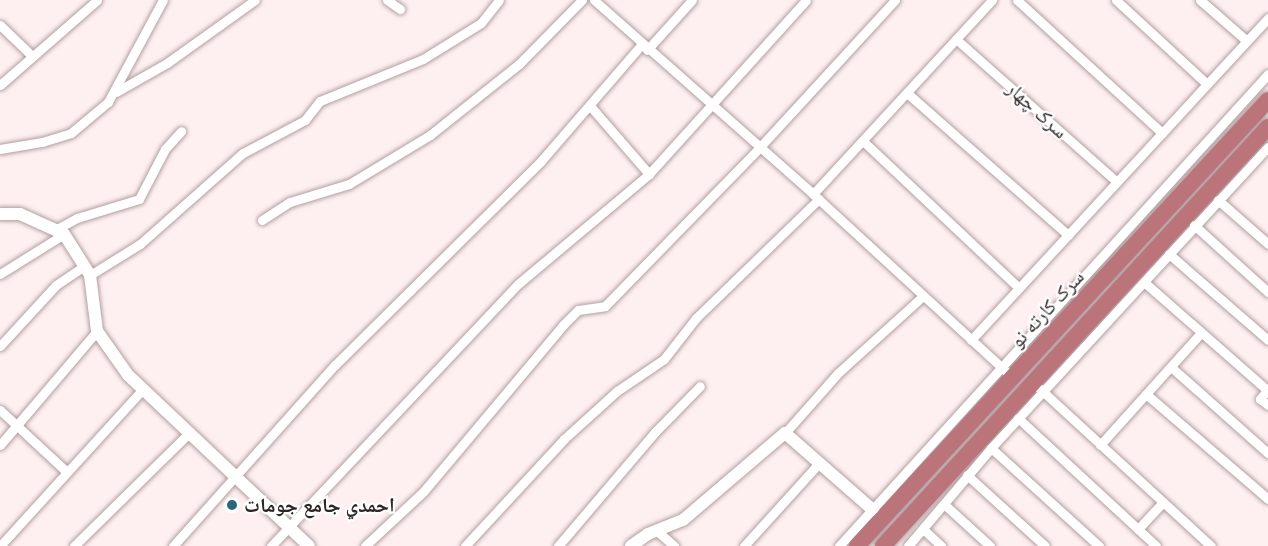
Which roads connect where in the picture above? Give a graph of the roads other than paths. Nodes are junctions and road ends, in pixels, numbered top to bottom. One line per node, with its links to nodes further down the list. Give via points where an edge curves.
1 (97, 0): 21 (street)
2 (255, 0): 25 (street, via 167,63)
3 (387, 0): 15 (street)
4 (499, 0): 48 (street, via 481,23 423,59 320,101 305,120 243,153 140,244)
5 (582, 0): 42 (street, via 519,64 430,135 349,184 291,202)
6 (594, 0): 20 (street)
7 (692, 0): 20 (street)
8 (806, 0): 28 (street)
9 (895, 0): 36 (street)
10 (992, 0): 18 (street)
11 (1017, 0): 32 (street)
12 (1116, 0): 23 (street)
13 (1200, 0): 19 (street)
14 (160, 1): 25 (street)
15 (400, 9)
16 (1268, 18): 19 (street)
17 (0, 25): 21 (street)
18 (956, 39): 26 (street); 38 (street, سرک چهار)
19 (1247, 41): 23 (street)
20 (644, 47): 28 (street); 29 (street)
21 (32, 57): 24 (street)
22 (1268, 74): 60 (street)
23 (1207, 84): 32 (street)
24 (0, 85)
25 (114, 93): 35 (street, via 71,133)
26 (907, 93): 33 (street); 45 (street)
27 (1268, 100): 60 (highway, سرک کارته نو)
28 (710, 104): 36 (street); 37 (street)
29 (591, 106): 37 (street); 78 (street, via 335,366)
30 (1268, 127): 62 (highway, سرک کارته نو)
31 (181, 131): 44 (street, via 165,148 139,199 77,218)
32 (1162, 133): 38 (street)
33 (862, 141): 39 (street); 51 (street)
34 (1268, 147): 40 (street)
35 (0, 148)
36 (759, 148): 39 (street); 93 (street, via 605,306 578,310 563,325 423,492)
37 (649, 174): 84 (street, via 518,284)
38 (1117, 182): 45 (street)
39 (816, 196): 53 (street); 94 (street, via 696,318 664,359 616,391 564,439)
40 (1218, 200): 43 (street); 46 (street)
41 (0, 214): 44 (street, via 20,214)
42 (262, 220)
43 (1194, 225): 47 (street); 52 (street)
44 (60, 232): 48 (street); 49 (street)
45 (1068, 235): 51 (street)
46 (1268, 244)
47 (1169, 254): 50 (street); 57 (street)
48 (87, 271): 54 (street); 58 (street, via 56,285)
49 (0, 274)
50 (1144, 282): 55 (street); 62 (street)
51 (1019, 288): 56 (street)
52 (1268, 292)
53 (923, 296): 56 (street); 71 (street, via 862,350)
54 (97, 331): 63 (street); 69 (street)
55 (1200, 334): 59 (street); 64 (street)
56 (971, 340): 60 (street)
57 (1268, 340)
58 (0, 346)
59 (1171, 367): 65 (street); 75 (street)
60 (1006, 372): 83 (street); 100 (highway, سرک کارته نو)
61 (700, 386): 95 (street, via 655,432)
62 (1037, 386): 68 (street); 73 (street); 101 (highway, سرک کارته نو)
63 (142, 390): 70 (street); 77 (street)
64 (1268, 390): 66 (street, via 1260,399)
65 (1146, 394): 73 (street); 80 (street)
66 (1268, 405)
67 (0, 410): 69 (street)
68 (1018, 418): 74 (street); 86 (street)
69 (17, 426): 72 (street); 77 (street)
70 (190, 432): 78 (street); 89 (street)
71 (785, 433): 76 (street); 87 (street, via 683,520)
72 (0, 445)
73 (1100, 445): 81 (street)
74 (991, 448): 79 (street); 106 (street)
75 (1268, 453)
76 (819, 463): 83 (street); 98 (street)
77 (67, 472): 88 (street)
78 (236, 474): 84 (street); 90 (street)
79 (966, 475): 82 (street); 105 (street)
80 (1268, 499)
81 (1162, 502): 86 (street); 108 (street)
82 (945, 505): 85 (street); 104 (street)
83 (873, 510): 99 (street)
84 (290, 526): 91 (street); 92 (street)
85 (923, 529): 102 (street); 103 (street)
86 (1138, 529): 107 (street)
87 (657, 531): 96 (street); 97 (street)
88 (0, 546)
89 (74, 546)
90 (173, 546)
91 (271, 546)
92 (309, 546)
93 (365, 546)
94 (465, 546)
95 (558, 546)
96 (631, 546)
97 (674, 546)
98 (744, 546)
99 (839, 546)
100 (857, 546)
101 (883, 546)
102 (908, 546)
103 (941, 546)
104 (990, 546)
105 (1045, 546)
106 (1099, 546)
107 (1156, 546)
108 (1211, 546)

